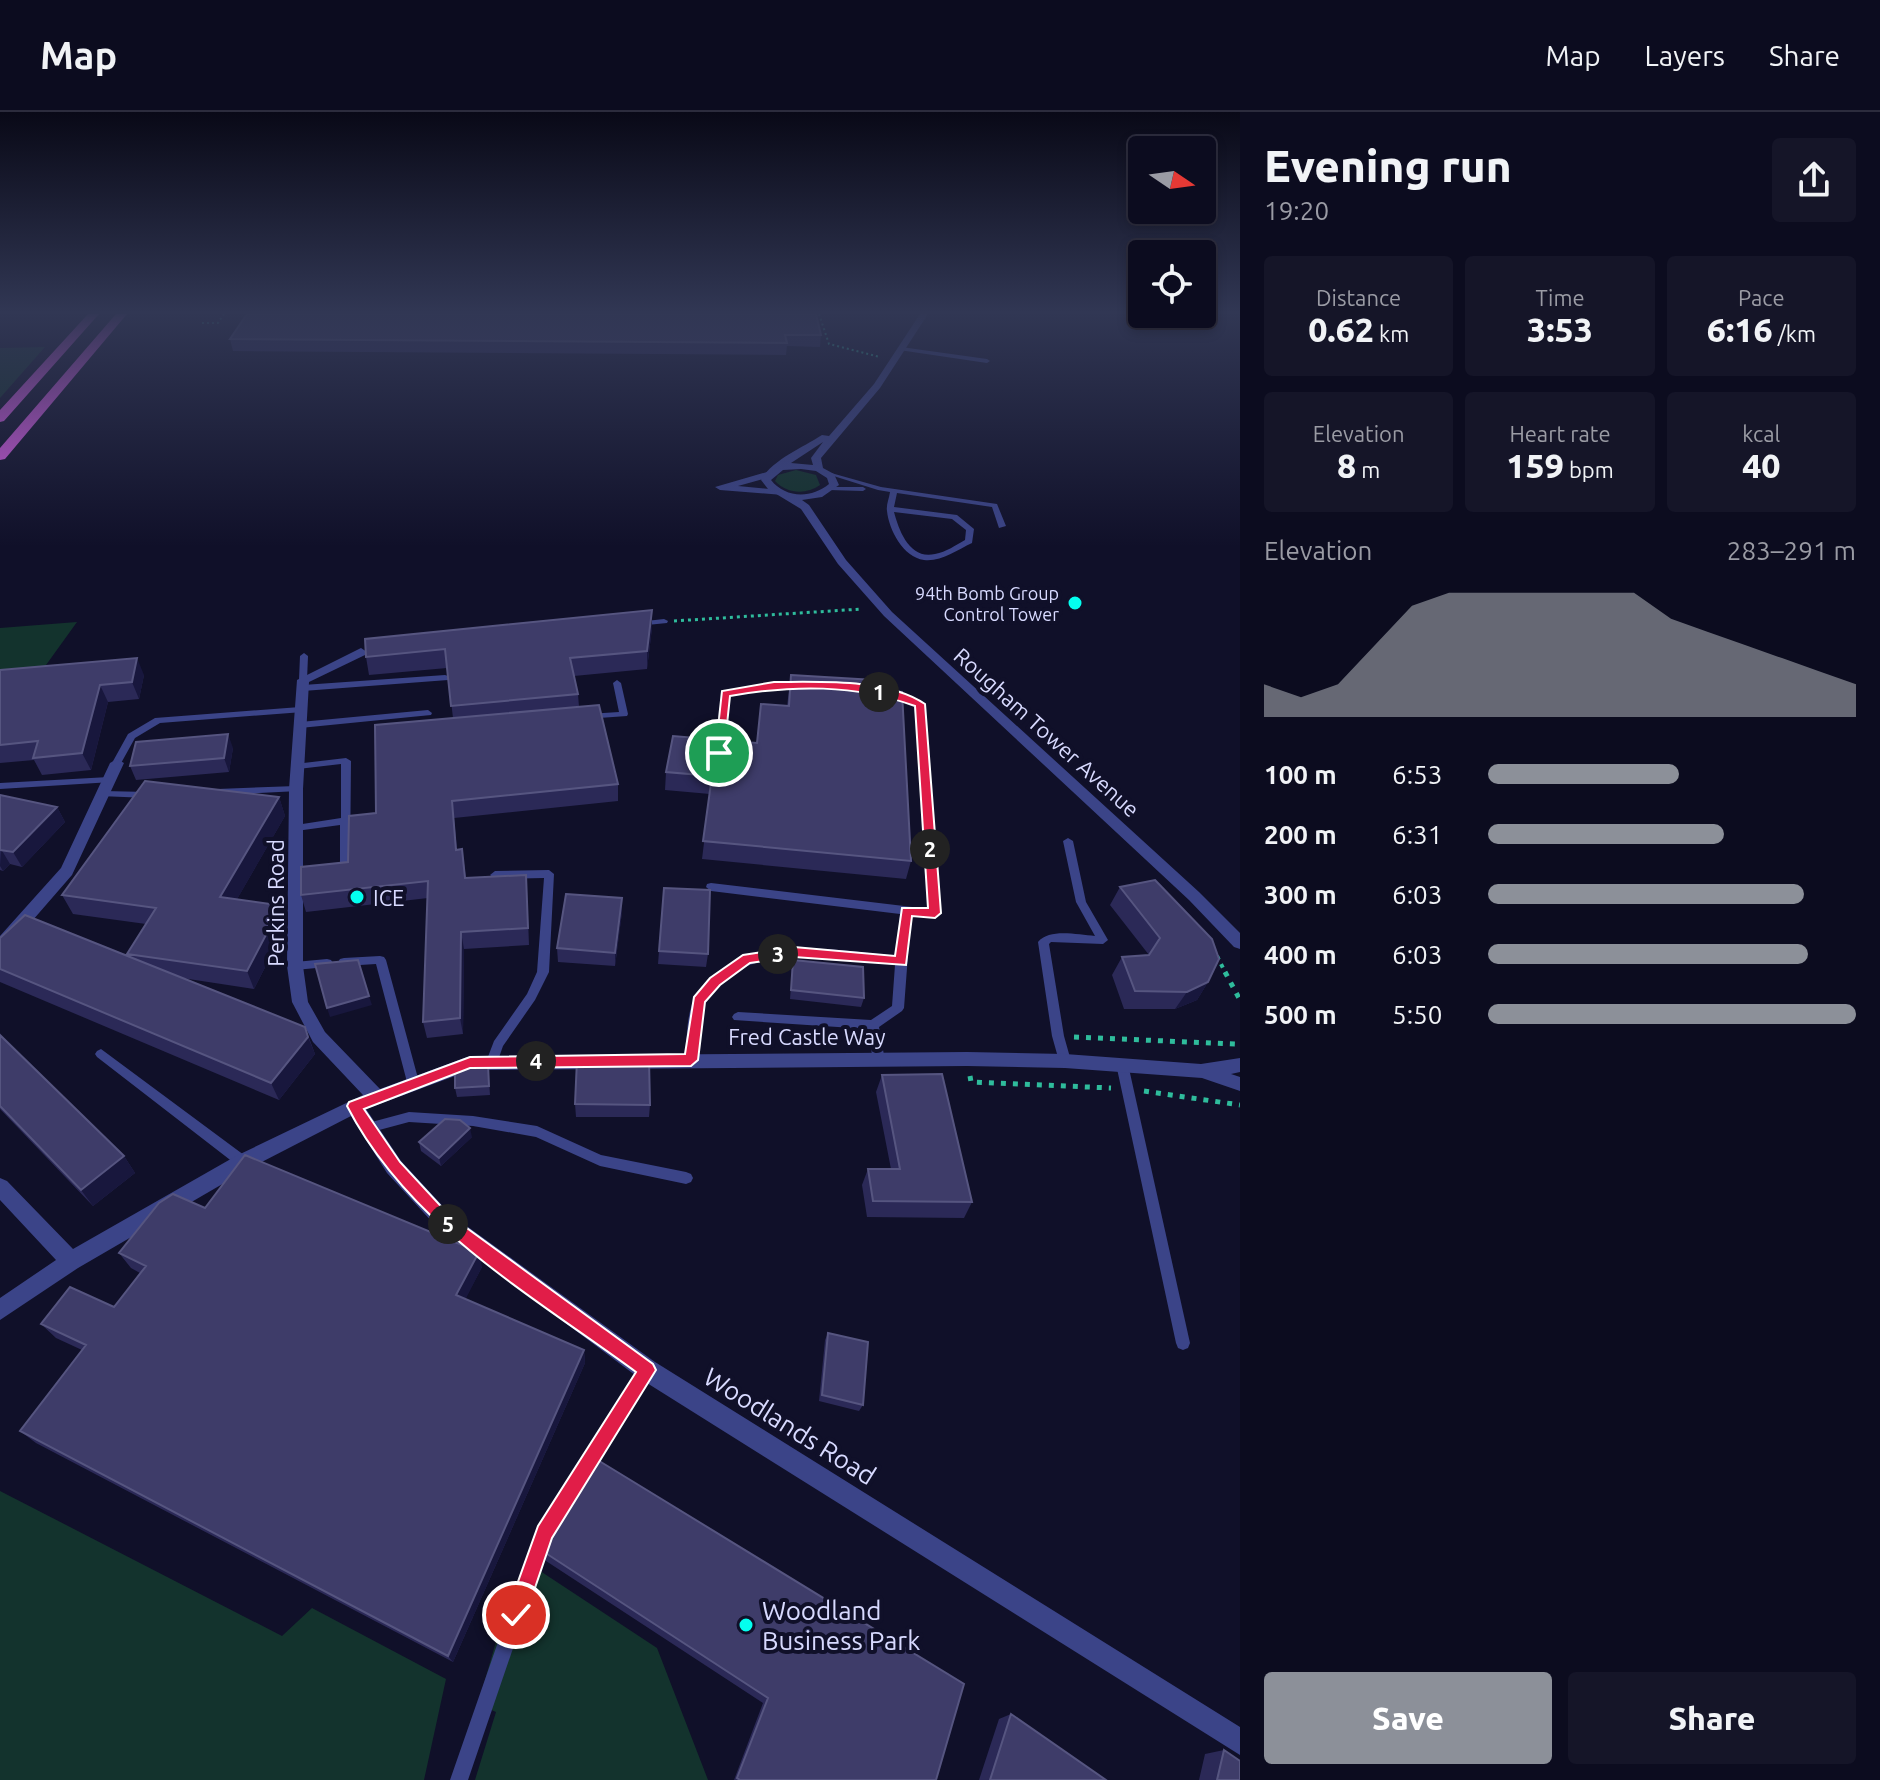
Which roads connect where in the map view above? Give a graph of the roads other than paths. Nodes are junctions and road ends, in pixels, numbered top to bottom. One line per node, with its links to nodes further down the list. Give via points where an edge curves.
1 (24, 392): 4 (highway)
2 (55, 392): 6 (highway)
3 (872, 392): 5 (street)
4 (0, 418)
5 (834, 433): 7 (street, via 816,457); 8 (street)
6 (0, 456)
7 (822, 471): 8 (street, via 791,465); 9 (lane); 10 (street, via 834,481)
8 (771, 472): 12 (street, Rougham Tower Avenue, via 767,485); 12 (street, via 720,487)
9 (880, 489): 10 (lane); 11 (lane)
10 (828, 491): 12 (street, via 809,497); 14 (street, via 819,501)
11 (894, 491): 13 (lane); 15 (lane, via 995,505)
12 (784, 494): 14 (street, Rougham Tower Avenue, via 805,507)
13 (890, 509): 13 (lane, via 894,533 916,556 931,558 969,541 970,529 954,517)
14 (819, 526): 43 (street, Rougham Tower Avenue, via 848,570 888,614)
15 (1002, 526)
16 (664, 621): 17 (lane)
17 (634, 624)
18 (368, 652): 22 (street)
19 (304, 656): 22 (lane, Perkins Road)
20 (445, 678): 22 (lane)
21 (617, 683): 27 (lane, via 624,714)
22 (303, 684): 26 (street, Perkins Road)
23 (820, 685): 28 (lane, via 774,685 725,694)
24 (875, 691): 42 (lane, via 920,704 935,913)
25 (428, 713): 26 (lane, via 403,720)
26 (300, 718): 29 (lane, via 158,720 131,736); 30 (street, Perkins Road)
27 (576, 718)
28 (719, 753)
29 (117, 763): 32 (street)
30 (298, 766): 33 (street, Perkins Road); 36 (lane, via 346,761)
31 (0, 786): 32 (lane)
32 (106, 787): 35 (lane); 45 (street, via 67,871)
33 (296, 789): 34 (lane); 37 (street, Perkins Road)
34 (203, 792)
35 (156, 794)
36 (346, 821): 37 (lane); 39 (lane)
37 (296, 828): 48 (street, Perkins Road)
38 (1068, 841): 54 (lane, via 1081,902 1103,940 1043,942)
39 (345, 862)
40 (495, 875): 55 (lane, via 549,874 543,972)
41 (711, 887): 42 (lane)
42 (906, 911): 47 (lane)
43 (1223, 926): 44 (street, Rougham Tower Avenue); 46 (street, Rougham Tower Avenue)
44 (1240, 943)
45 (0, 947)
46 (1240, 954)
47 (901, 961): 50 (lane, via 898,1008); 52 (lane, via 794,952 747,959 698,1000)
48 (295, 966): 59 (lane, via 380,960); 61 (street, Perkins Road, via 300,1002 319,1037)
49 (738, 1017): 50 (lane)
50 (873, 1025): 53 (lane)
51 (101, 1054): 64 (lane)
52 (691, 1060): 53 (street, Fred Castle Way); 55 (street, Fred Castle Way)
53 (879, 1061): 54 (street, Fred Castle Way)
54 (1065, 1061): 56 (street, Fred Castle Way)
55 (492, 1062): 59 (street, Fred Castle Way, via 470,1063)
56 (1122, 1064): 58 (street, Fred Castle Way); 69 (lane)
57 (1240, 1065): 58 (street)
58 (1201, 1071): 60 (street)
59 (413, 1082): 61 (street, Fred Castle Way)
60 (1240, 1084)
61 (376, 1097): 62 (street, Fred Castle Way)
62 (354, 1106): 63 (street, Woodlands Road); 64 (street, Fred Castle Way)
63 (368, 1128): 65 (lane, via 409,1117 473,1121 537,1132 600,1160); 70 (street, Woodlands Road, via 394,1167 443,1220)
64 (243, 1162): 67 (street, Fred Castle Way)
65 (686, 1178)
66 (0, 1187): 67 (street)
67 (71, 1261): 68 (street, Fred Castle Way)
68 (0, 1310)
69 (1183, 1343)
70 (647, 1370): 71 (street, Woodlands Road); 72 (lane, via 544,1533)
71 (1240, 1742)
72 (459, 1780)

